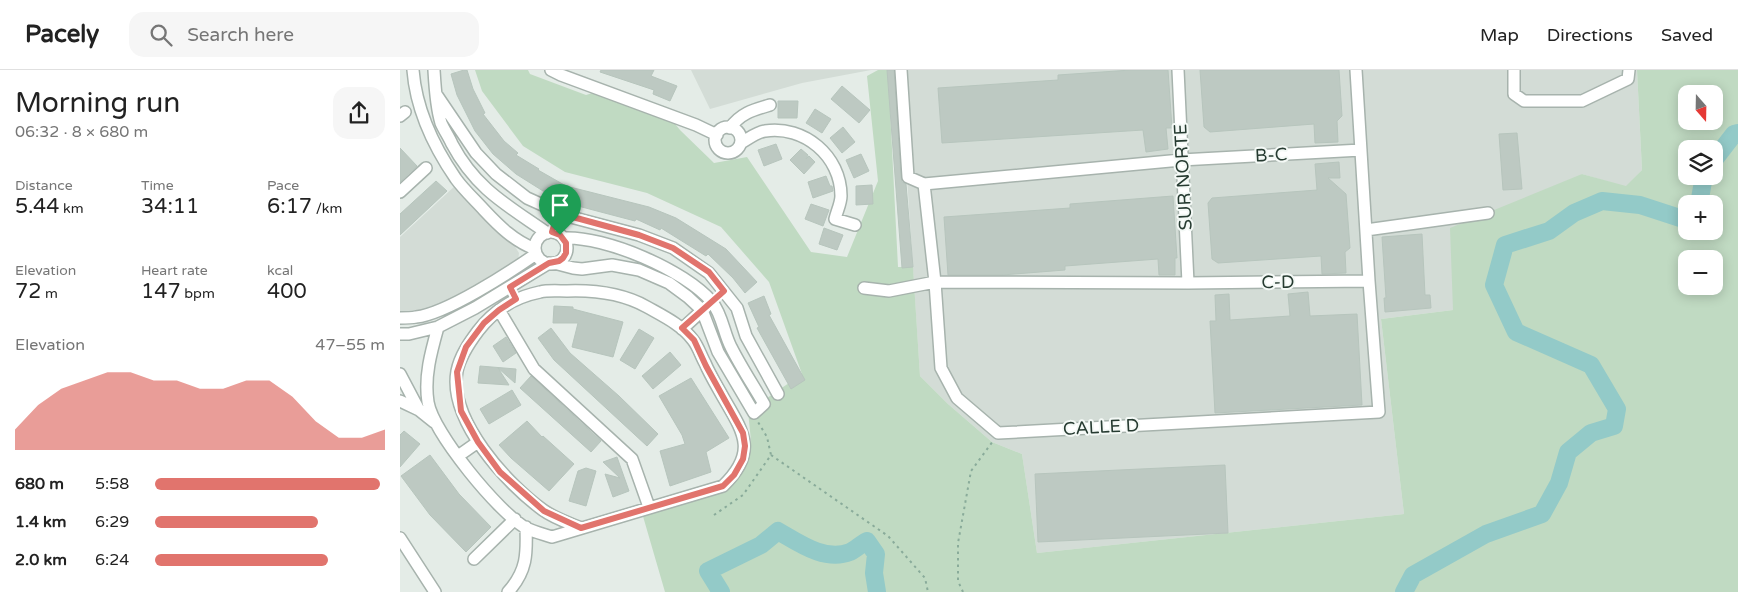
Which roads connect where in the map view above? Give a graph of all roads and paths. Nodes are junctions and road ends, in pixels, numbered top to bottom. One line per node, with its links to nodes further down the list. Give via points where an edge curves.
1 (414, 70): 24 (street, via 424,118 457,180 504,231)
2 (434, 70): 9 (street)
3 (551, 70): 12 (street)
4 (901, 70): 17 (street, via 908,177)
5 (1178, 70): 15 (street, SUR NORTE)
6 (1356, 70): 14 (street)
7 (1514, 70): 8 (street, via 1514,94 1524,101 1582,100 1628,79)
8 (1629, 70)
9 (436, 94): 20 (street, via 476,153 496,174 528,198); 23 (street, via 441,123 474,177 517,214)
10 (770, 106): 11 (street, via 749,111 736,119)
11 (730, 128): 12 (street, via 722,129); 13 (street, via 740,135)
12 (716, 135): 13 (street, via 716,144 724,152 733,152)
13 (741, 143): 21 (street, via 764,131 787,130 806,137 831,162 839,180 841,198 835,218)
14 (1361, 150): 15 (street, B-C); 22 (street)
15 (1182, 160): 17 (street, B-C); 28 (street, SUR NORTE)
16 (426, 168): 18 (street)
17 (924, 184): 27 (street)
18 (400, 192)
19 (1488, 213): 22 (street)
20 (563, 214): 23 (street); 31 (street, via 673,248 709,272)
21 (855, 225)
22 (1366, 230): 26 (street)
23 (555, 234): 24 (street, via 538,239); 25 (street, via 566,243 566,253 559,261); 33 (street, via 613,247 665,267 692,284)
24 (536, 251): 25 (street, via 544,262); 37 (street, via 521,265 444,309)
25 (551, 263): 29 (street); 36 (street, via 573,268 612,265 639,270 669,283)
26 (1369, 281): 28 (street, C-D); 48 (street, CALLE D, via 1379,412)
27 (936, 282): 28 (street, C-D); 30 (street, C-D, via 889,291); 48 (street, via 941,368 956,398)
28 (1188, 283)
29 (510, 287): 32 (street); 34 (street)
30 (864, 288)
31 (724, 291): 33 (street); 43 (street, via 737,308 746,336)
32 (516, 299): 35 (street); 40 (street, via 541,291 606,293 632,299)
33 (712, 303): 36 (street); 46 (street, via 731,346 764,404)
34 (475, 308): 38 (street); 39 (street)
35 (499, 310): 38 (street); 52 (street, via 534,369 632,459)
36 (702, 310): 40 (street); 46 (street, via 718,352)
37 (400, 318)
38 (484, 323): 49 (street, via 466,347 457,372 461,411)
39 (438, 327): 41 (street); 47 (street, via 430,353 427,380 428,404)
40 (682, 328): 52 (street, via 694,340 743,433 743,459 723,486)
41 (400, 334)
42 (400, 374): 45 (street)
43 (778, 394)
44 (400, 401): 45 (street)
45 (419, 410): 47 (street)
46 (754, 413): 50 (path)
47 (434, 422): 51 (street)
48 (998, 433): 62 (path, via 971,471 958,543 958,581)
49 (478, 442): 51 (street); 56 (street, via 500,472 544,511)
50 (771, 455): 53 (path, via 743,495); 61 (path, via 888,536 925,578)
51 (458, 456): 54 (street, via 481,487)
52 (648, 508): 56 (street)
53 (714, 515)
54 (515, 519): 55 (street); 58 (street)
55 (526, 527): 56 (street, via 552,537); 60 (street, via 527,554 521,575)
56 (581, 528)
57 (401, 540): 59 (street)
58 (474, 558)
59 (435, 592)
60 (508, 592)
61 (928, 592)
62 (963, 592)

